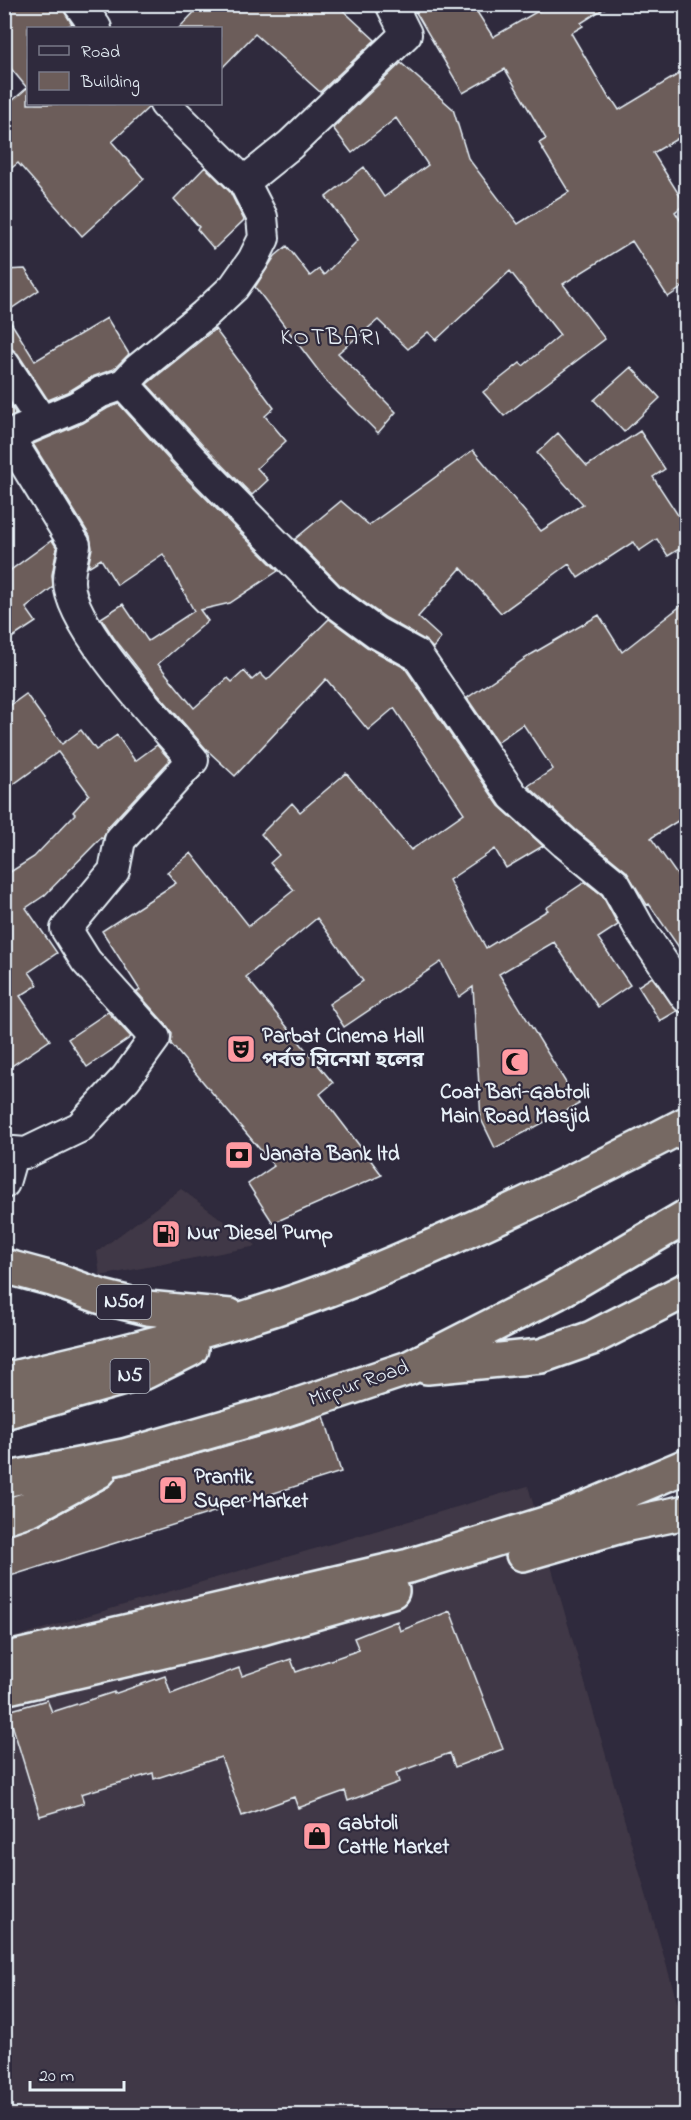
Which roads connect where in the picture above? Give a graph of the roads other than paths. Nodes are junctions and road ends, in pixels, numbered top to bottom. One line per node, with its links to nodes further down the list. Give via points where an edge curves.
1 (79, 4): 3 (street)
2 (391, 4): 5 (street, via 406,34 298,138)
3 (95, 27)
4 (166, 105): 5 (street)
5 (244, 182): 7 (street, via 262,217 264,238 253,260 234,287)
6 (4, 364): 8 (street)
7 (124, 384): 8 (street); 9 (street, via 329,598 376,633 417,655 513,796 615,884 640,929)
8 (41, 420): 11 (street, via 8,436 75,545 68,582 74,603 87,631 193,760 120,840 114,871 66,929 86,961 155,1038 126,1078 80,1127 26,1153)
9 (687, 997)
10 (687, 1124): 16 (highway, via 437,1244 352,1280)
11 (9, 1148): 12 (street)
12 (4, 1183)
13 (687, 1217): 17 (highway, Mirpur Road, via 556,1293)
14 (4, 1266): 16 (highway, N501, via 102,1298 147,1308)
15 (687, 1290): 17 (highway, via 592,1338 542,1356)
16 (247, 1317): 18 (highway, via 115,1355); 19 (highway, N5, via 145,1371)
17 (409, 1368): 20 (highway, Mirpur Road, via 277,1412)
18 (4, 1380)
19 (4, 1412)
20 (124, 1456): 22 (highway, Mirpur Road); 24 (highway, via 31,1508)
21 (687, 1466): 25 (highway, via 561,1519 409,1566)
22 (4, 1480)
23 (687, 1512): 26 (highway, via 628,1524 262,1628)
24 (4, 1517)
25 (4, 1660)
26 (4, 1688)

